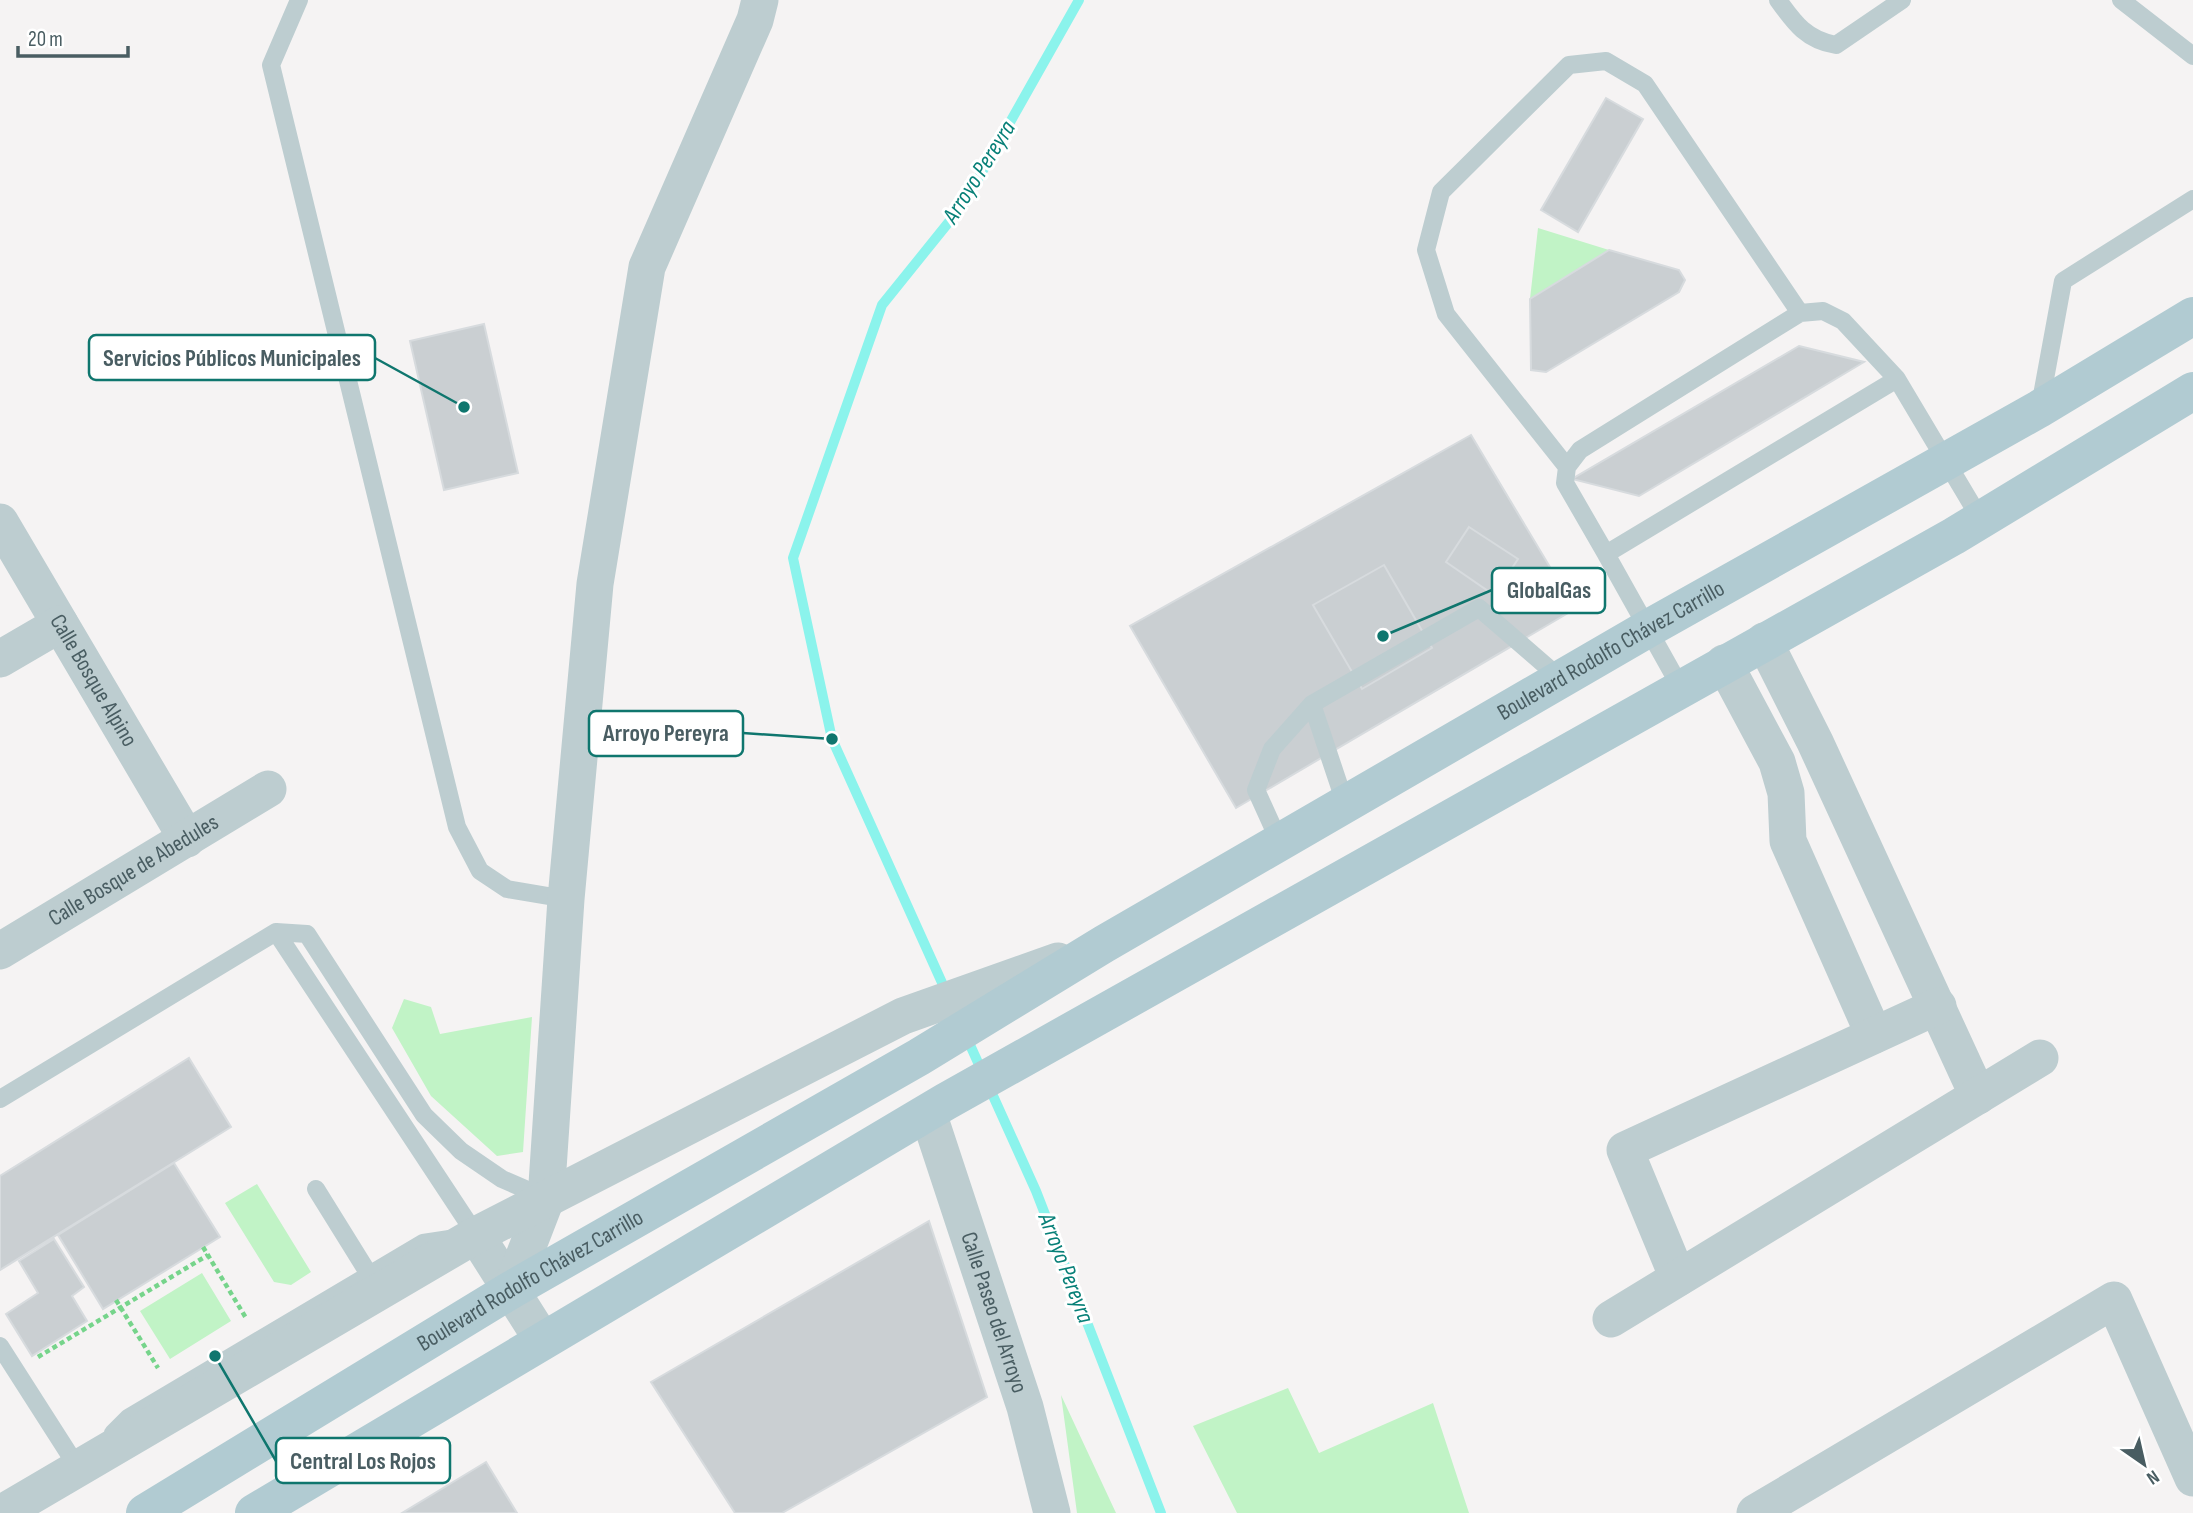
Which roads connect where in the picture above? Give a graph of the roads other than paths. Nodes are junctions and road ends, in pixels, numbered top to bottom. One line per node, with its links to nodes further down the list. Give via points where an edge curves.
1 (299, 0): 30 (lane, via 271,65 457,827 480,872 508,889)
2 (760, 0): 30 (street, via 647,267 595,584)
3 (1778, 0): 4 (lane, via 1808,35 1836,45)
4 (1902, 0)
5 (2121, 0): 6 (lane)
6 (2193, 56)
7 (2193, 199): 12 (lane, via 2063,281)
8 (1800, 313): 10 (lane, via 1823,311 1843,321); 14 (lane, via 1580,450); 14 (lane, via 1645,84 1606,61 1569,65 1441,192 1426,250 1446,314)
9 (2193, 316): 12 (main road, Boulevard Rodolfo Chávez Carrillo)
10 (1897, 379): 13 (lane); 17 (lane)
11 (2193, 391): 15 (main road)
12 (2039, 409): 13 (main road, Boulevard Rodolfo Chávez Carrillo)
13 (1947, 461): 15 (lane); 19 (main road, Boulevard Rodolfo Chávez Carrillo)
14 (1567, 467): 17 (lane, via 1565,483)
15 (1981, 520): 20 (main road)
16 (0, 522): 18 (street, Calle Bosque Alpino)
17 (1606, 554): 19 (lane)
18 (60, 624): 21 (street); 28 (street, Calle Bosque Alpino)
19 (1648, 628): 23 (main road, Boulevard Rodolfo Chávez Carrillo); 24 (lane)
20 (1764, 641): 22 (main road); 34 (street)
21 (0, 659)
22 (1724, 663): 24 (main road); 35 (street, via 1777,762 1786,793 1788,841)
23 (1561, 679): 25 (lane, via 1479,608); 27 (main road, Boulevard Rodolfo Chávez Carrillo)
24 (1681, 688): 39 (main road)
25 (1312, 704): 27 (lane); 29 (lane, via 1272,749 1255,790)
26 (268, 789): 28 (street, Calle Bosque de Abedules)
27 (1345, 803): 29 (main road, Boulevard Rodolfo Chávez Carrillo)
28 (187, 839): 32 (street, Calle Bosque de Abedules)
29 (1280, 843): 33 (main road, Boulevard Rodolfo Chávez Carrillo, via 1104,944)
30 (566, 900): 41 (street)
31 (276, 932): 38 (lane); 41 (lane, via 307,934 424,1115 461,1151 502,1180); 42 (lane)
32 (0, 951)
33 (1029, 980): 41 (street, via 903,1016); 45 (main road, Boulevard Rodolfo Chávez Carrillo, via 919,1057)
34 (1938, 1006): 35 (street); 37 (street)
35 (1874, 1035): 43 (street, via 1625,1150)
36 (2040, 1058): 37 (street)
37 (1978, 1096): 43 (street)
38 (0, 1099)
39 (936, 1108): 47 (main road); 55 (street, Calle Paseo del Arroyo)
40 (316, 1189): 44 (lane)
41 (546, 1199): 42 (street); 45 (street)
42 (476, 1235): 44 (street); 45 (street)
43 (1678, 1278): 46 (street)
44 (374, 1283): 50 (street)
45 (511, 1290): 47 (street); 53 (main road, Boulevard Rodolfo Chávez Carrillo)
46 (1611, 1319)
47 (543, 1341): 54 (main road)
48 (0, 1346): 50 (lane)
49 (2182, 1425): 51 (street); 56 (street, via 2114,1300)
50 (78, 1468): 52 (street)
51 (2193, 1478)
52 (1, 1513)
53 (145, 1513)
54 (254, 1513)
55 (1052, 1513)
56 (1755, 1513)

